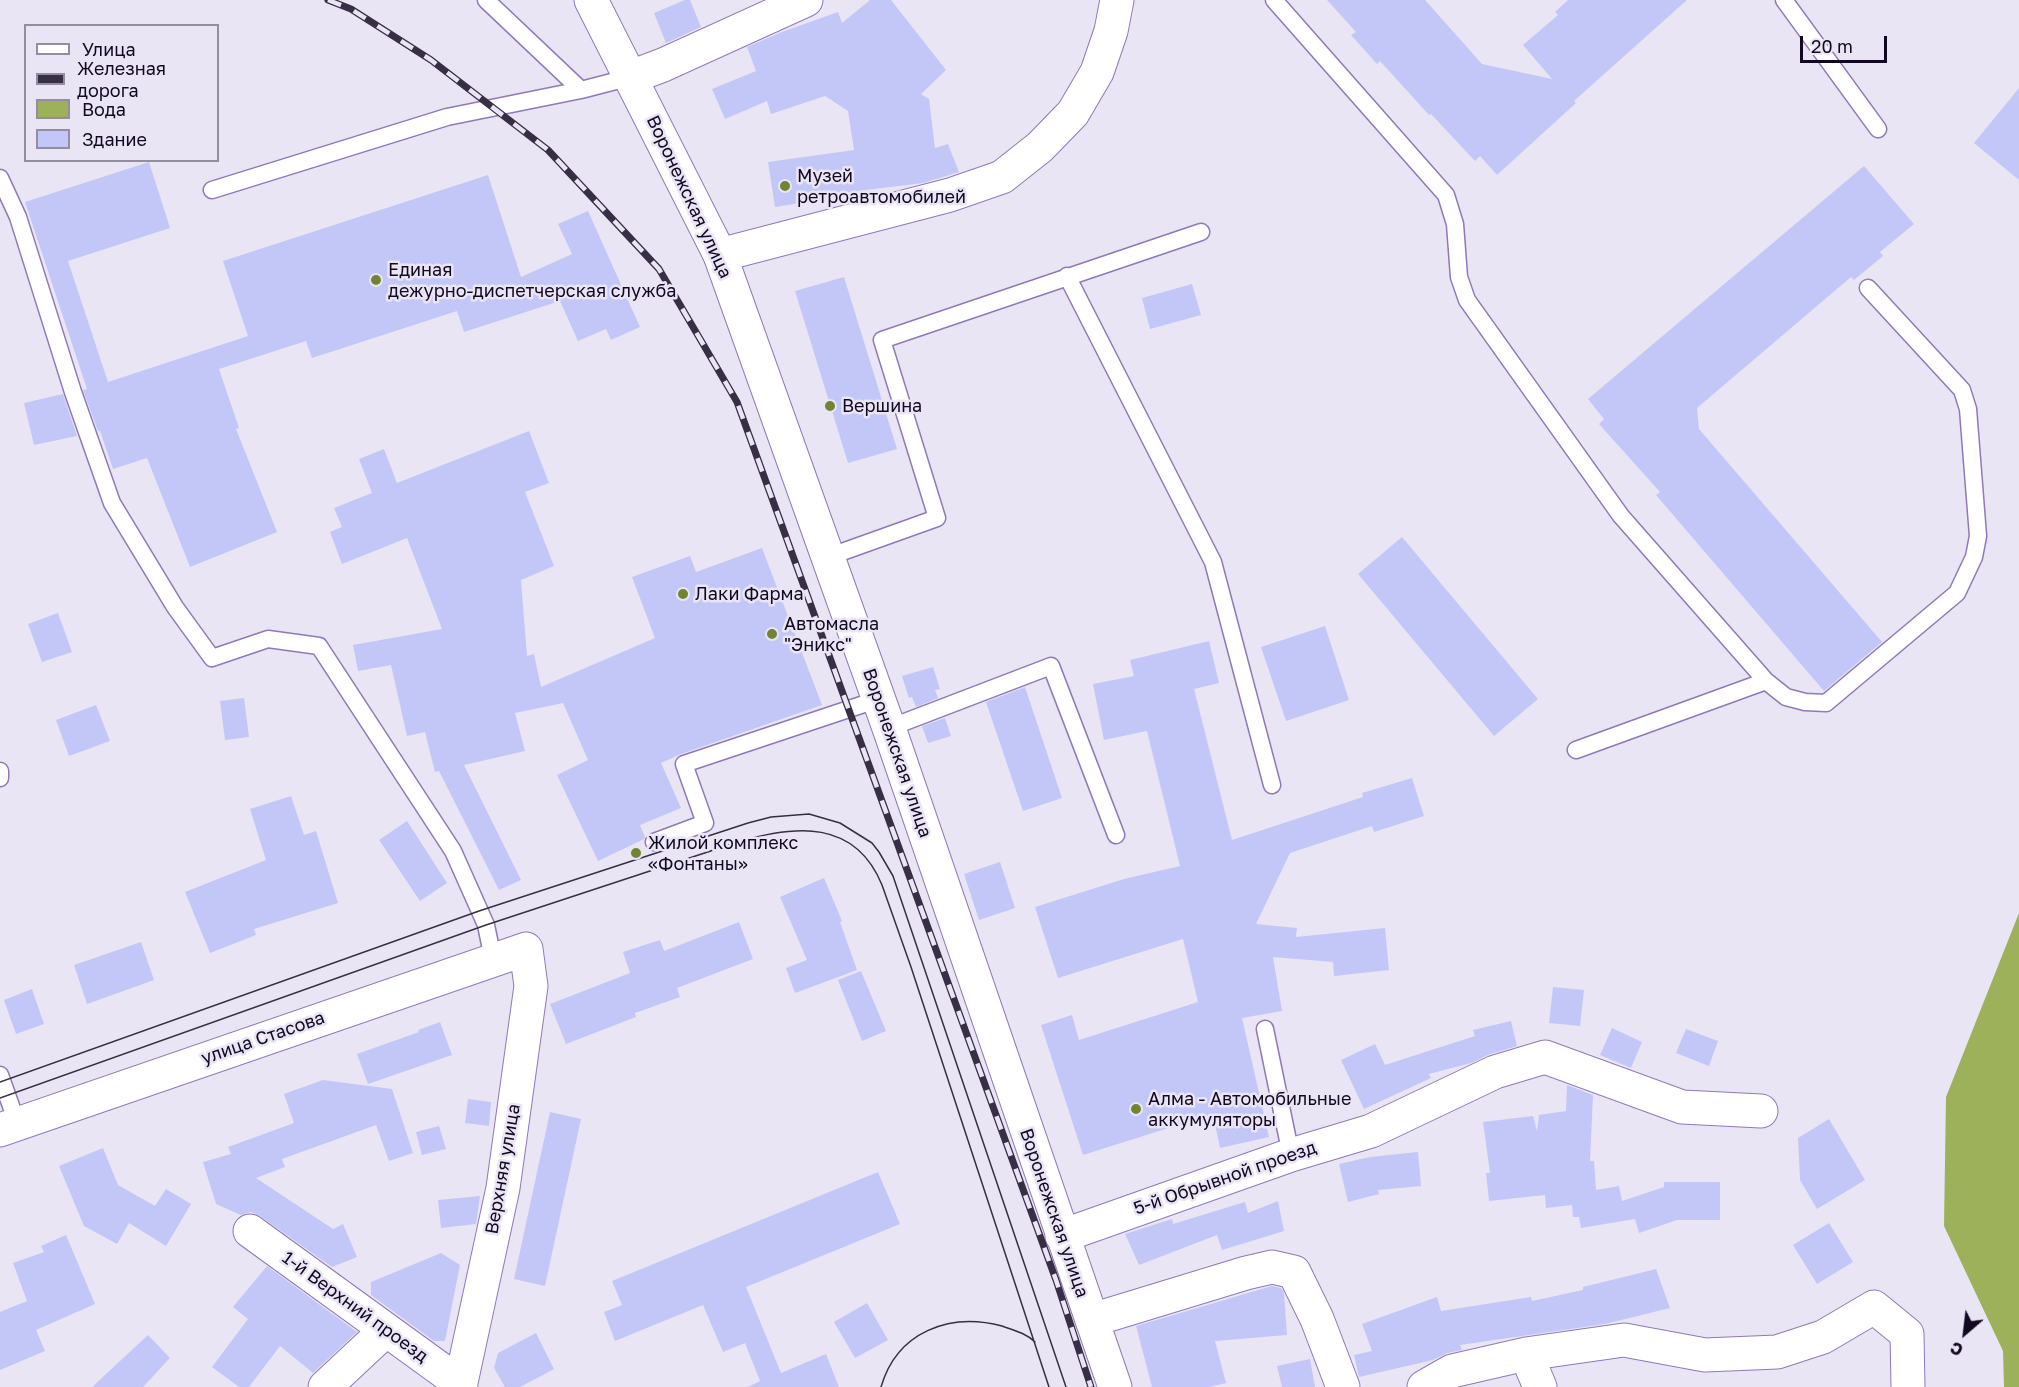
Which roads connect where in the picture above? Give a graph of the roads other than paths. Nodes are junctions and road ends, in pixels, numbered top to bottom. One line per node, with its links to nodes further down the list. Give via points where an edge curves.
1 (486, 0): 8 (lane)
2 (591, 0): 7 (street, Воронежская улица)
3 (806, 0): 7 (street)
4 (1117, 0): 13 (street, via 1097,72 1073,113 1040,147 1002,177 950,195)
5 (1274, 0): 17 (lane, via 1446,195 1455,224 1459,277 1467,300 1621,516)
6 (1784, 0): 9 (lane)
7 (632, 76): 8 (lane); 13 (street, Воронежская улица)
8 (581, 90): 11 (lane, via 447,117)
9 (1878, 129)
10 (0, 178): 26 (lane, via 18,217 112,503 175,607 212,658 268,639 319,646 453,851 486,925)
11 (212, 190)
12 (1201, 232): 14 (lane)
13 (720, 255): 16 (street, Воронежская улица)
14 (1067, 276): 16 (lane, via 882,340 937,518); 22 (lane, via 1213,562)
15 (1868, 288): 17 (lane, via 1962,390 1968,409 1978,536 1974,557 1958,593 1826,703 1786,697)
16 (828, 557): 18 (street, Воронежская улица)
17 (1766, 681): 19 (lane)
18 (884, 714): 23 (lane, via 1052,666); 24 (lane, via 684,764 705,823); 33 (street, Воронежская улица)
19 (1576, 750)
20 (0, 771): 21 (lane)
21 (0, 778)
22 (1272, 785)
23 (1116, 835)
24 (654, 842)
25 (526, 949): 26 (street, улица Стасова); 37 (street, Верхняя улица, via 531,986 503,1188)
26 (493, 958): 30 (street, улица Стасова)
27 (1265, 1029): 31 (lane)
28 (0, 1075): 30 (lane)
29 (1761, 1111): 31 (street, 5-й Обрывной проезд, via 1682,1107 1545,1057 1495,1072 1371,1131)
30 (9, 1127)
31 (1291, 1155): 33 (street, 5-й Обрывной проезд)
32 (250, 1231): 35 (street, 1-й Верхний проезд)
33 (1062, 1236): 34 (street, Воронежская улица)
34 (1092, 1320): 39 (street, Воронежская улица); 40 (street, via 1246,1273 1272,1267 1294,1272)
35 (386, 1330): 37 (street, 1-й Верхний проезд); 38 (street)
36 (1526, 1354): 41 (street, via 1452,1371); 42 (street); 43 (street, via 1624,1340 1705,1355 1777,1352 1823,1337 1874,1308 1907,1334)
37 (460, 1385)
38 (325, 1387)
39 (1115, 1387)
40 (1343, 1387)
41 (1424, 1387)
42 (1540, 1387)
43 (1908, 1387)

